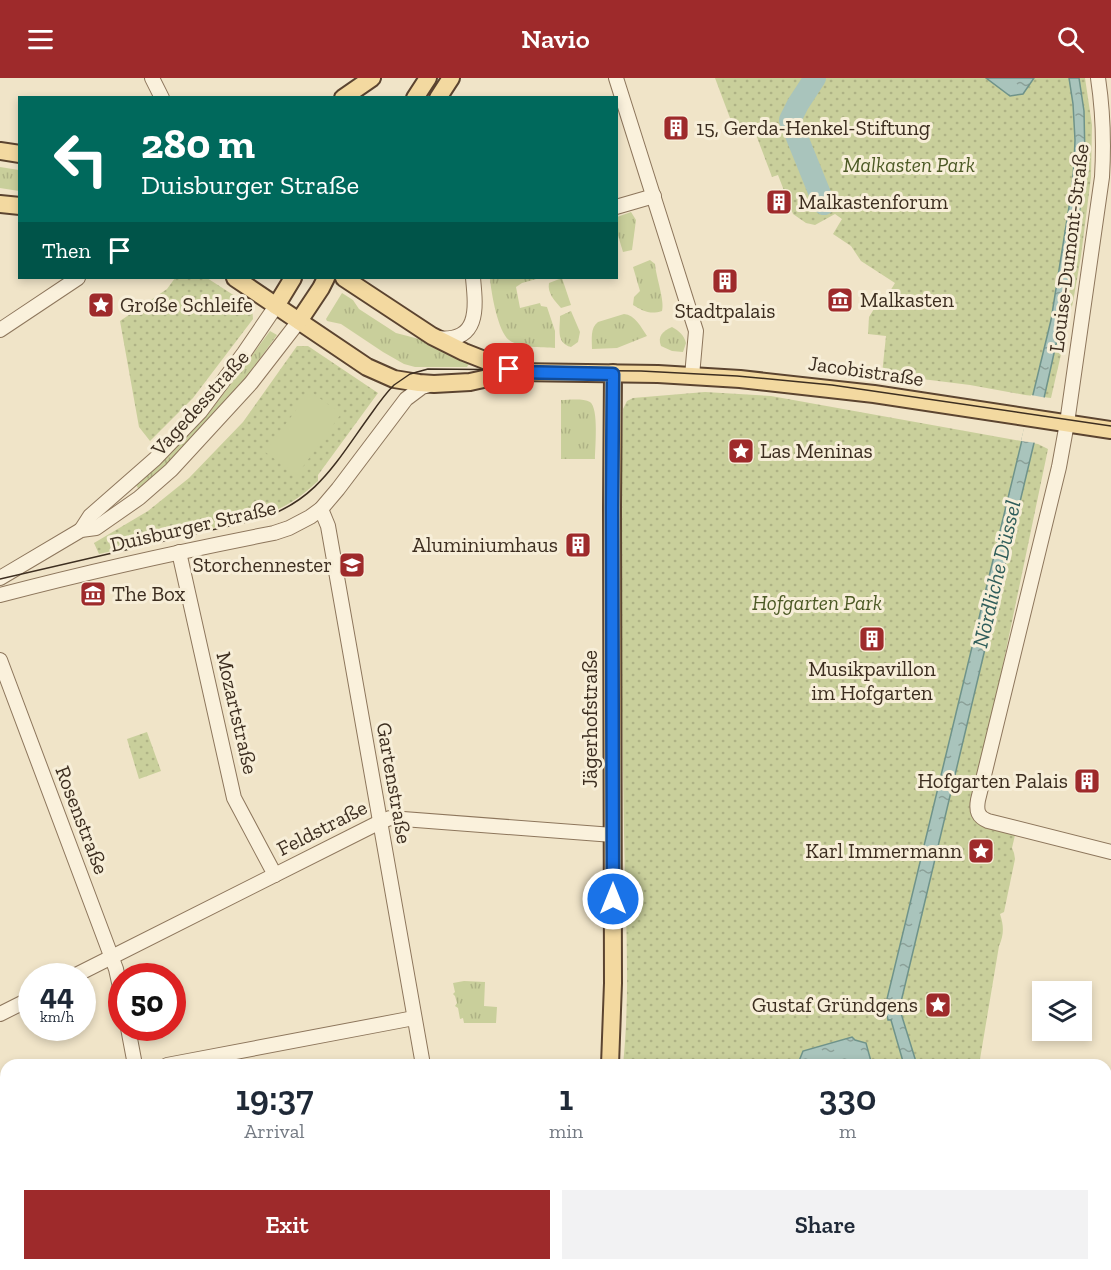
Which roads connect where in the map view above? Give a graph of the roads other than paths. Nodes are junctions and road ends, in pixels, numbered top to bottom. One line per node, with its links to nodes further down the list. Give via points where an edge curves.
1 (152, 78): 6 (street)
2 (372, 78): 7 (main road)
3 (429, 78): 8 (main road)
4 (616, 78): 11 (street)
5 (1098, 78): 29 (street, Louise-Dumont-Straße, via 1104,152 1102,177)
6 (161, 96)
7 (346, 96)
8 (416, 96)
9 (0, 151): 10 (main road)
10 (18, 154)
11 (654, 196): 14 (street); 27 (street, via 696,331)
12 (0, 204): 13 (main road)
13 (18, 206)
14 (618, 206)
15 (76, 279): 23 (street)
16 (236, 279): 21 (main road)
17 (292, 279): 21 (main road, Vagedesstraße)
18 (326, 279): 22 (main road, Vagedesstraße)
19 (346, 279): 24 (main road, Duisburger Straße)
20 (473, 279): 24 (street, via 476,308 470,325 450,338)
21 (276, 306): 22 (main road); 32 (street, Vagedesstraße, via 200,412 155,459 90,516)
22 (299, 321): 28 (main road, via 388,378); 32 (street, Vagedesstraße, via 252,383 171,470 96,528)
23 (0, 330)
24 (430, 334): 25 (main road, Duisburger Straße)
25 (515, 372): 26 (main road, Duisburger Straße); 28 (main road, Duisburger Straße, via 470,382)
26 (613, 374): 27 (main road, Jacobistraße); 38 (main road, Jägerhofstraße)
27 (692, 376): 29 (main road, Jacobistraße, via 830,388)
28 (434, 384): 31 (street, Duisburger Straße, via 422,387 406,399)
29 (1067, 423): 30 (main road, Jacobistraße); 39 (street, Louise-Dumont-Straße, via 976,810 988,821)
30 (1111, 430)
31 (321, 509): 33 (street, Duisburger Straße, via 274,533); 37 (street, Gartenstraße, via 328,526)
32 (81, 530): 34 (street, Vagedesstraße)
33 (179, 552): 35 (street, Duisburger Straße); 40 (street, Mozartstraße, via 234,798)
34 (0, 578)
35 (0, 595)
36 (0, 660): 41 (street, Rosenstraße)
37 (380, 822): 38 (street, Feldstraße, via 390,818); 40 (street, Feldstraße); 46 (street, Gartenstraße)
38 (613, 835): 51 (main road, Jägerhofstraße)
39 (1111, 852)
40 (275, 875): 41 (street, Feldstraße)
41 (112, 957): 42 (street, Rosenstraße); 43 (street, Feldstraße)
42 (114, 963)
43 (96, 965)
44 (18, 1005): 45 (street)
45 (0, 1014)
46 (414, 1018): 49 (street); 50 (street, Gartenstraße)
47 (130, 1041): 48 (street)
48 (134, 1059)
49 (199, 1059)
50 (422, 1059)
51 (610, 1059)

